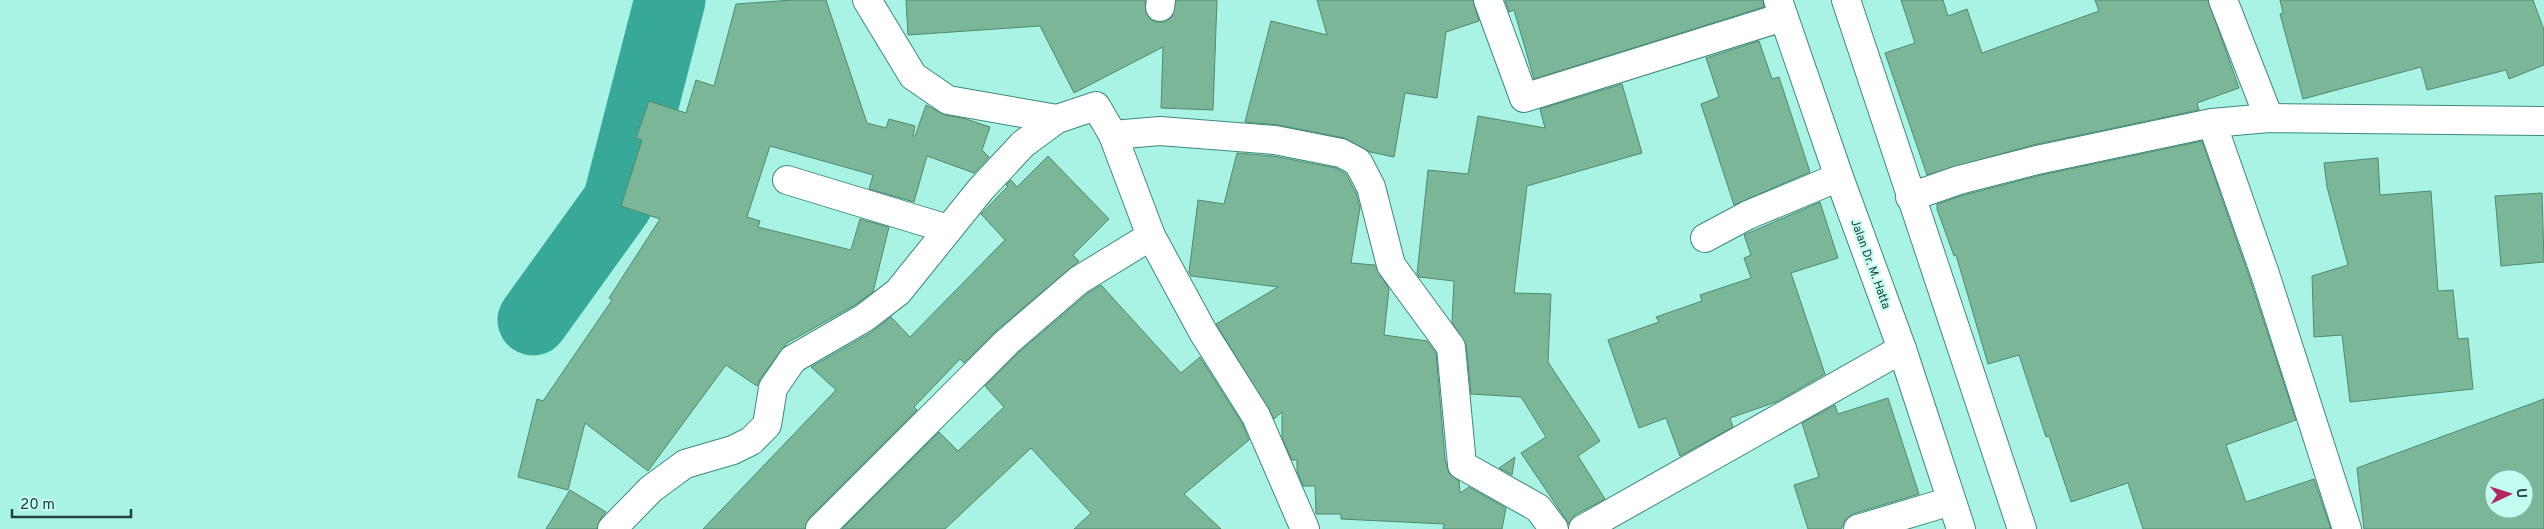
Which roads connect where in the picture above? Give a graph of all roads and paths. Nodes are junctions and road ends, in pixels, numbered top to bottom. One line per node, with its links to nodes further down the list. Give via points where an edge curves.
1 (867, 0): 7 (street, via 913,76 948,100)
2 (1488, 0): 5 (street, via 1524,98)
3 (1846, 0): 13 (street)
4 (2223, 0): 6 (street)
5 (1781, 8): 11 (street, Jalan Dr. M. Hatta)
6 (2269, 118): 8 (street); 9 (street)
7 (1057, 120): 10 (street, via 1096,106); 14 (street, via 1023,144)
8 (2212, 123): 13 (street, via 2037,160 1959,180); 27 (street, via 2265,274)
9 (2542, 125)
10 (1113, 135): 15 (street); 22 (street, via 1160,131 1275,140 1342,153 1358,162 1371,187 1391,265 1451,347 1462,465 1538,508)
11 (1839, 177): 16 (street, via 1748,215); 17 (street, Jalan Dr. M. Hatta)
12 (787, 180): 14 (street)
13 (1910, 197): 26 (street)
14 (948, 229): 19 (street, via 898,292 864,318 793,359 773,388 767,425 751,440 733,450 684,464 652,489)
15 (1151, 236): 20 (street, via 1079,280 1007,342); 21 (street, via 1203,332 1256,416)
16 (1705, 238)
17 (1902, 349): 18 (street, Jalan Dr. M. Hatta); 23 (street)
18 (1951, 500): 24 (street); 25 (street, Jalan Dr. M. Hatta)
19 (612, 529)
20 (820, 529)
21 (1306, 529)
22 (1554, 529)
23 (1583, 529)
24 (1858, 529)
25 (1961, 529)
26 (2022, 529)
27 (2347, 529)

